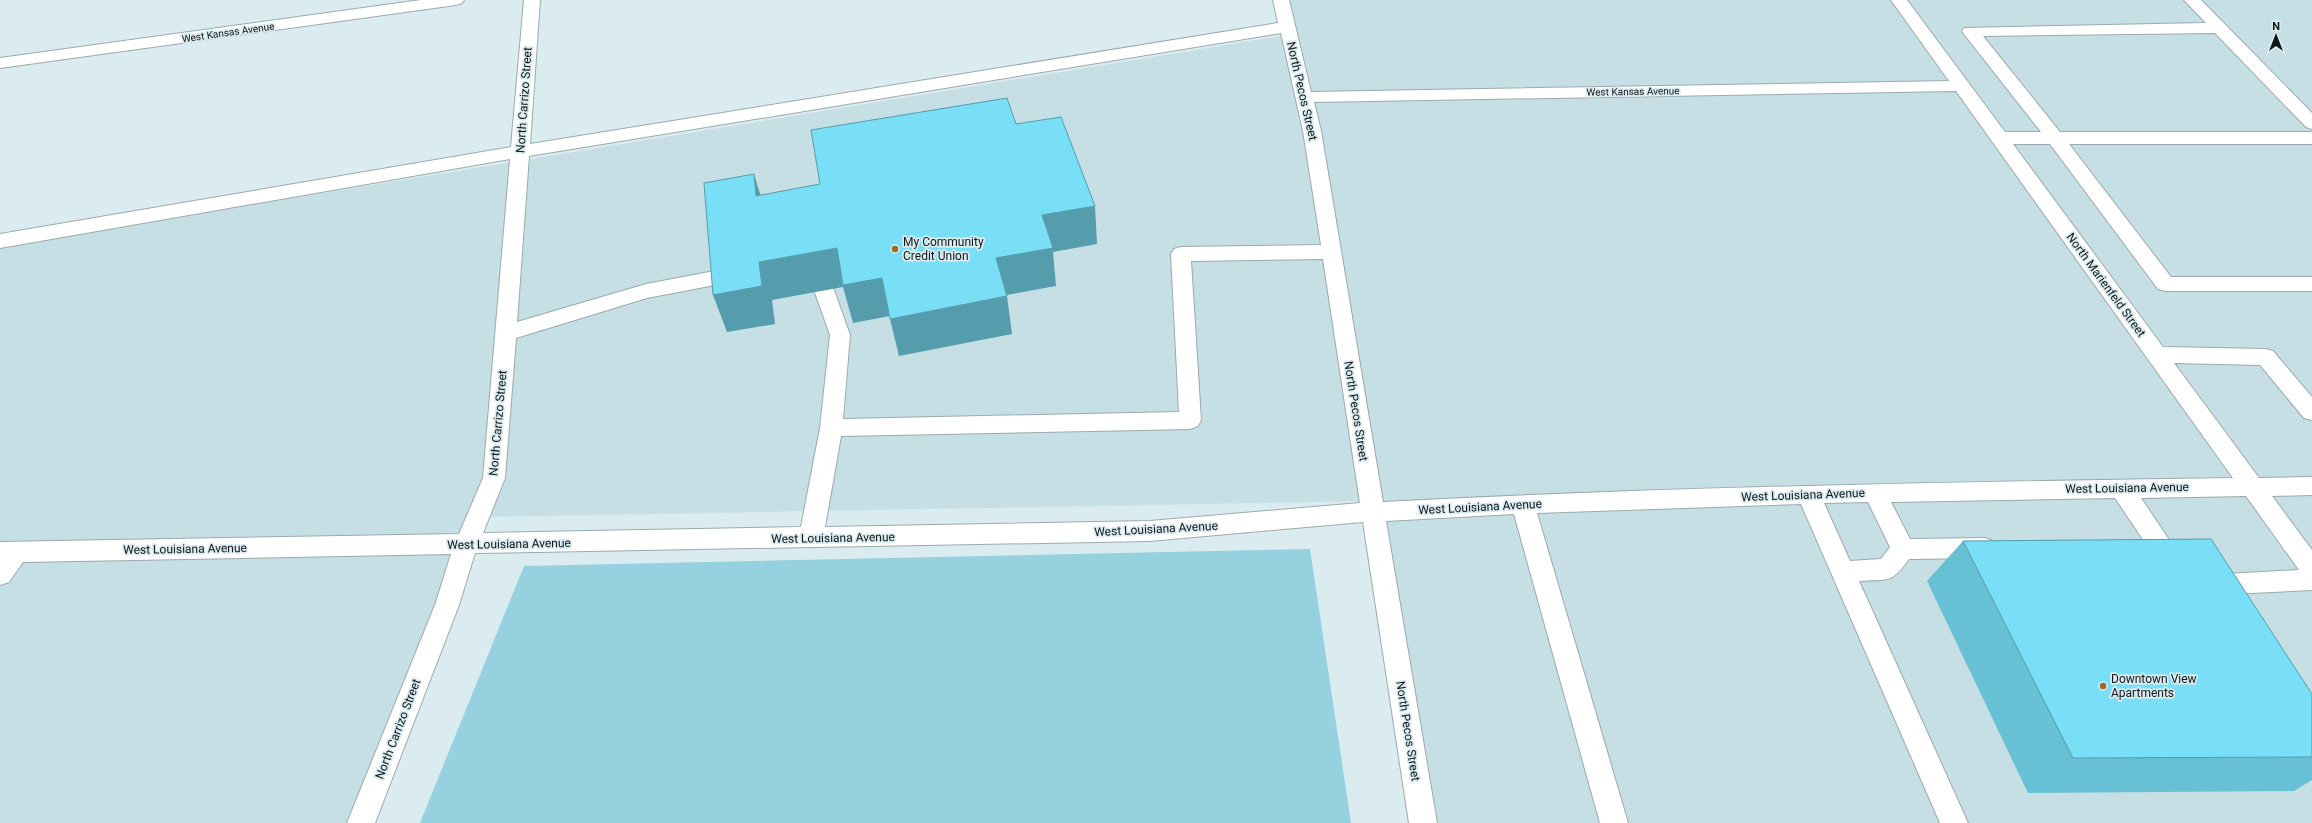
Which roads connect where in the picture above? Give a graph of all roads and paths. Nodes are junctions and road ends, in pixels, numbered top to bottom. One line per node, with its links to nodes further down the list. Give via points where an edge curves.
1 (456, 0): 8 (street, West Kansas Avenue)
2 (532, 0): 15 (street, North Carrizo Street)
3 (1281, 0): 6 (street, North Pecos Street)
4 (1899, 0): 9 (street, North Marienfeld Street)
5 (2192, 0): 7 (street)
6 (1287, 27): 10 (street, North Pecos Street); 15 (street)
7 (2217, 28): 11 (street); 13 (street, via 1970,31)
8 (0, 64)
9 (1962, 86): 10 (street, West Kansas Avenue); 12 (street, North Marienfeld Street)
10 (1304, 97): 17 (street, North Pecos Street, via 1312,131)
11 (2312, 123)
12 (2000, 138): 13 (street); 22 (street, North Marienfeld Street)
13 (2055, 138): 14 (street); 20 (street, via 2165,284)
14 (2312, 138)
15 (520, 151): 16 (street); 21 (street, North Carrizo Street)
16 (0, 241)
17 (1331, 252): 24 (street, via 1181,254 1190,420); 31 (street, North Pecos Street)
18 (797, 262): 24 (street, via 812,259 840,335)
19 (760, 269): 21 (street, via 646,291)
20 (2312, 284)
21 (506, 333): 33 (street, North Carrizo Street, via 494,478)
22 (2157, 355): 23 (street, via 2266,357); 25 (street, North Marienfeld Street)
23 (2312, 412)
24 (831, 428): 32 (street)
25 (2251, 486): 26 (street, West Louisiana Avenue); 27 (street, West Louisiana Avenue); 39 (street, North Marienfeld Street)
26 (2312, 486)
27 (2121, 488): 28 (street, West Louisiana Avenue); 35 (street)
28 (1875, 493): 29 (street, West Louisiana Avenue); 37 (street)
29 (1808, 494): 30 (street, West Louisiana Avenue); 40 (street)
30 (1523, 504): 31 (street, West Louisiana Avenue); 47 (street)
31 (1372, 512): 32 (street, West Louisiana Avenue, via 1150,531); 46 (street, North Pecos Street)
32 (811, 538): 33 (street, West Louisiana Avenue)
33 (466, 545): 38 (street, West Louisiana Avenue); 45 (street, North Carrizo Street, via 447,604)
34 (2137, 545): 35 (street)
35 (2160, 545): 42 (street)
36 (2004, 547): 37 (street)
37 (1903, 549): 40 (street, via 1888,569)
38 (8, 552): 41 (street)
39 (2312, 569)
40 (1843, 572): 48 (street)
41 (0, 575)
42 (2185, 580)
43 (2312, 580): 44 (street, via 2189,586)
44 (2202, 606)
45 (361, 823)
46 (1423, 823)
47 (1614, 823)
48 (1954, 823)

